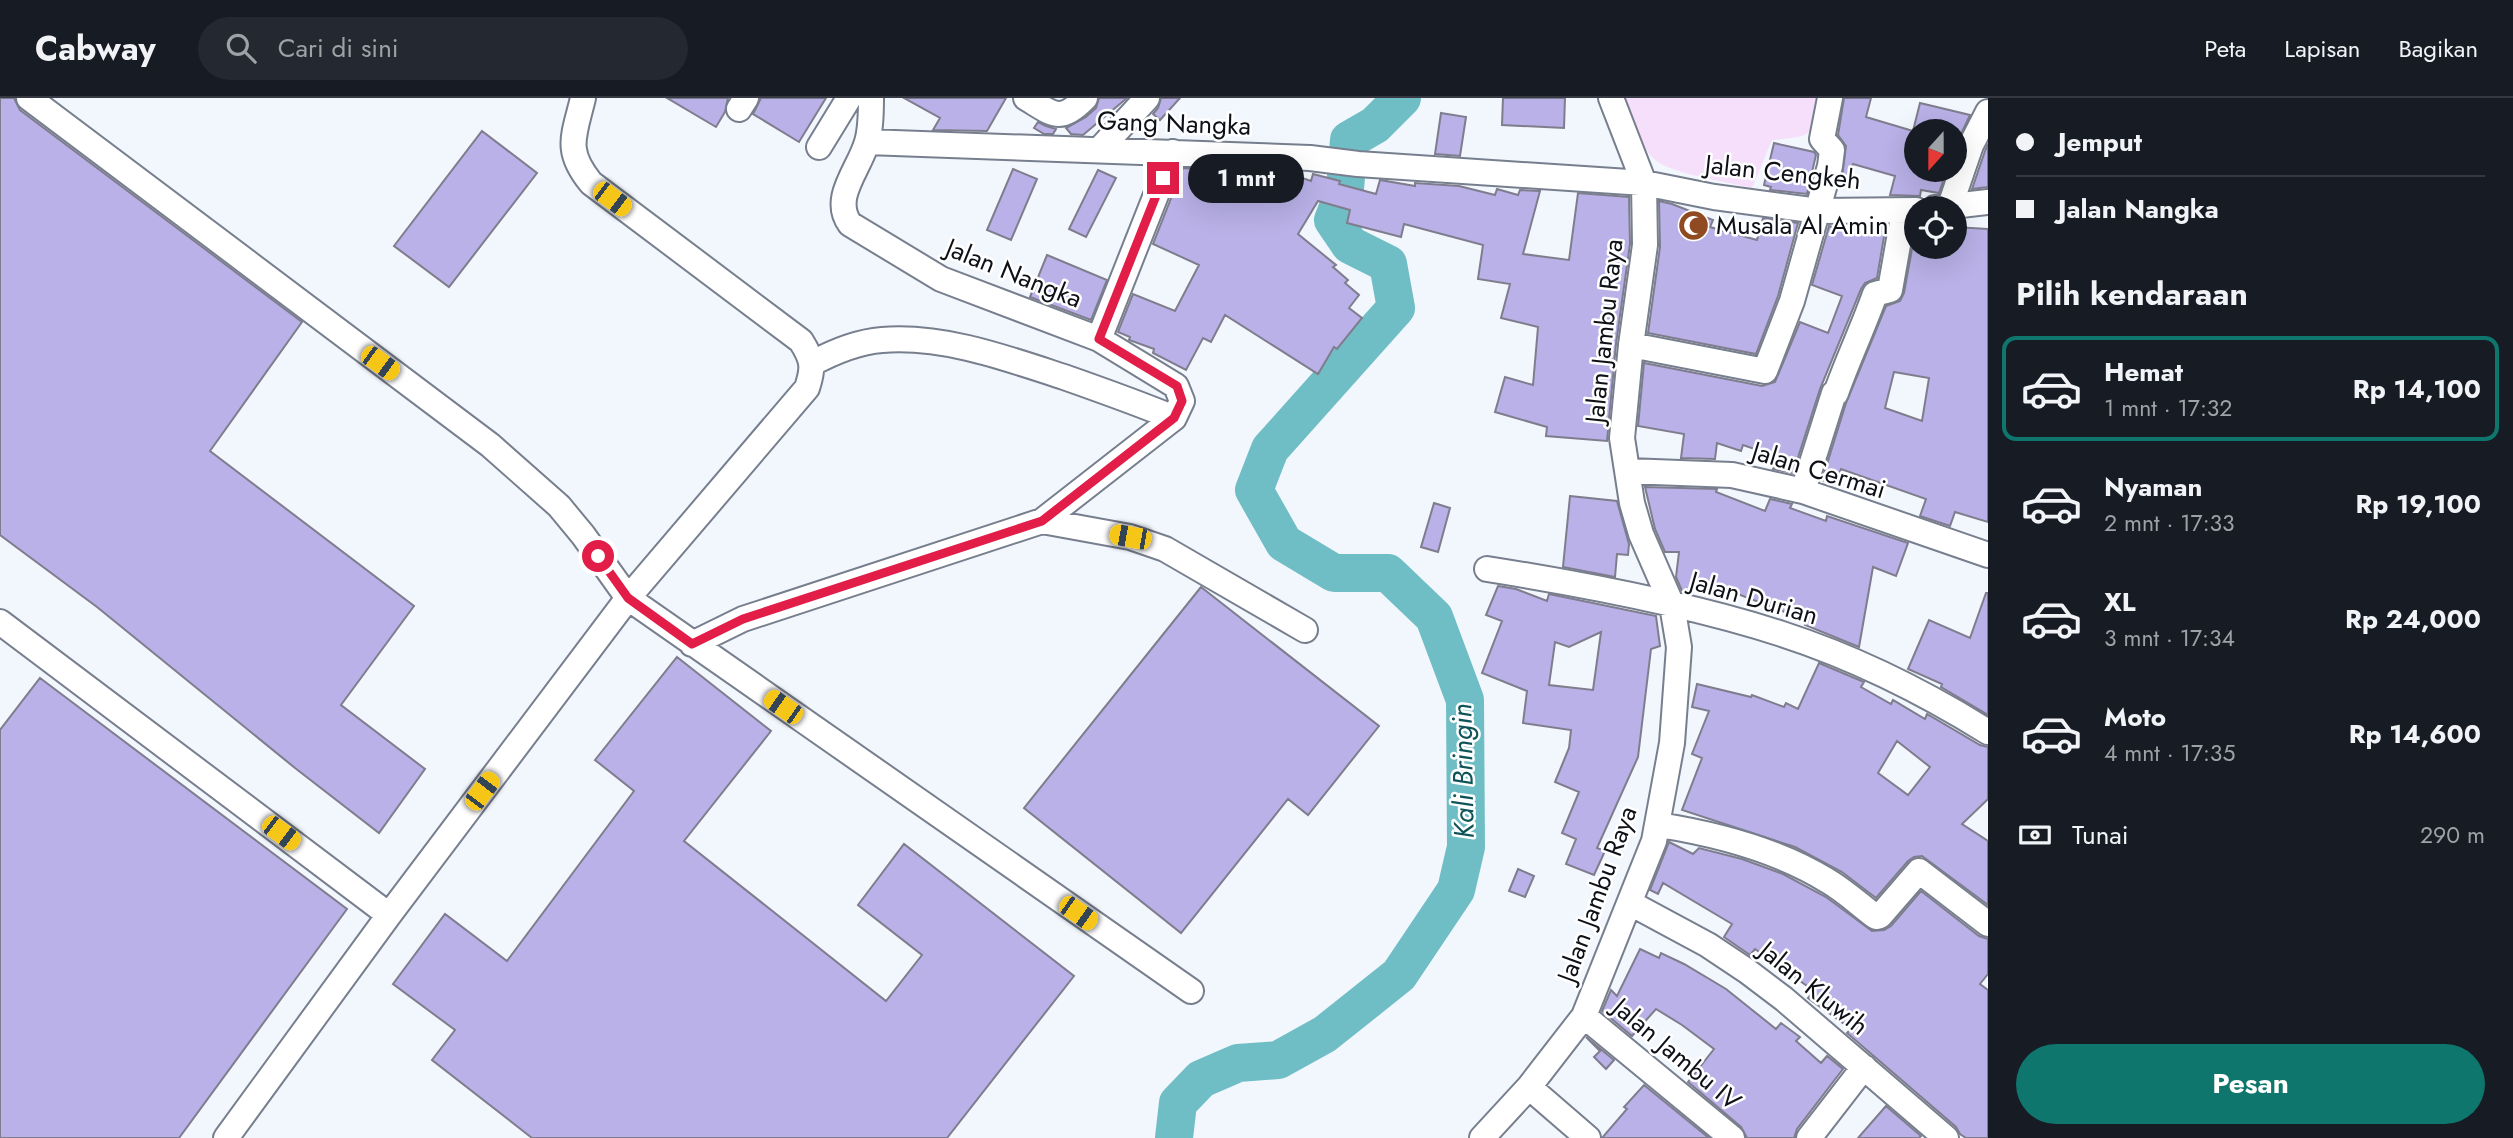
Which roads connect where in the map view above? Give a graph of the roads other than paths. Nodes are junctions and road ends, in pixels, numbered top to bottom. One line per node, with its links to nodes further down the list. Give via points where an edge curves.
1 (29, 98): 31 (street, via 490,445 559,506)
2 (583, 98): 24 (street, via 573,152 577,166 591,183 801,341)
3 (849, 98): 12 (street)
4 (871, 98): 11 (street, Jalan Nangka)
5 (1026, 98): 6 (street, via 1054,115 1074,109)
6 (1085, 98)
7 (1147, 98): 13 (street)
8 (1611, 98): 15 (street)
9 (1830, 98): 19 (street, via 1822,139 1832,150)
10 (1988, 112): 16 (street)
11 (867, 142): 13 (street, Gang Nangka); 22 (street, Jalan Nangka, via 842,201 842,214 850,224 941,279)
12 (819, 147)
13 (1099, 150): 14 (street, Gang Nangka)
14 (1173, 152): 15 (street, Gang Nangka); 22 (street, Jalan Nangka)
15 (1644, 183): 19 (street, Jalan Cengkeh); 23 (street, Jalan Jambu Raya, via 1645,245)
16 (1946, 196)
17 (1988, 202): 18 (street)
18 (1967, 204)
19 (1819, 211): 20 (street, Jalan Cengkeh); 23 (street, via 1765,371)
20 (1904, 211)
21 (1904, 235): 27 (street, via 1890,290 1875,294 1834,393)
22 (1099, 339): 25 (street, via 1177,386 1182,401)
23 (1631, 345): 26 (street, Jalan Jambu Raya, via 1622,438)
24 (811, 364): 25 (street, via 833,352 881,340 972,348); 31 (street, via 807,388)
25 (1174, 418): 28 (street)
26 (1628, 471): 27 (street, Jalan Cermai, via 1732,475); 32 (street, Jalan Jambu Raya, via 1641,534)
27 (1803, 491): 29 (street, Jalan Cermai)
28 (1042, 521): 34 (street, via 1130,537 1165,549); 35 (street, via 743,619)
29 (1988, 555)
30 (1486, 569): 32 (street, Jalan Durian)
31 (628, 598): 35 (street); 39 (street)
32 (1672, 605): 36 (street, Jalan Durian, via 1782,634 1850,660); 37 (street, Jalan Jambu Raya, via 1679,647 1676,700)
33 (0, 622): 39 (street)
34 (1305, 630)
35 (692, 644): 41 (street)
36 (1988, 732)
37 (1659, 825): 38 (street, Jalan Jambu Raya); 40 (street, via 1703,832 1791,862 1829,881 1876,917 1920,872)
38 (1630, 903): 42 (street, Jalan Jambu Raya); 43 (street, Jalan Kluwih, via 1747,971)
39 (389, 915): 45 (street)
40 (1988, 924)
41 (1191, 992)
42 (1584, 1016): 44 (street, Jalan Jambu Raya); 48 (street, Jalan Jambu IV)
43 (1864, 1067): 49 (street); 50 (street, Jalan Kluwih)
44 (1529, 1087): 46 (street, Jalan Jambu Raya); 47 (street)
45 (226, 1138)
46 (1482, 1138)
47 (1588, 1138)
48 (1732, 1138)
49 (1808, 1138)
50 (1946, 1138)

